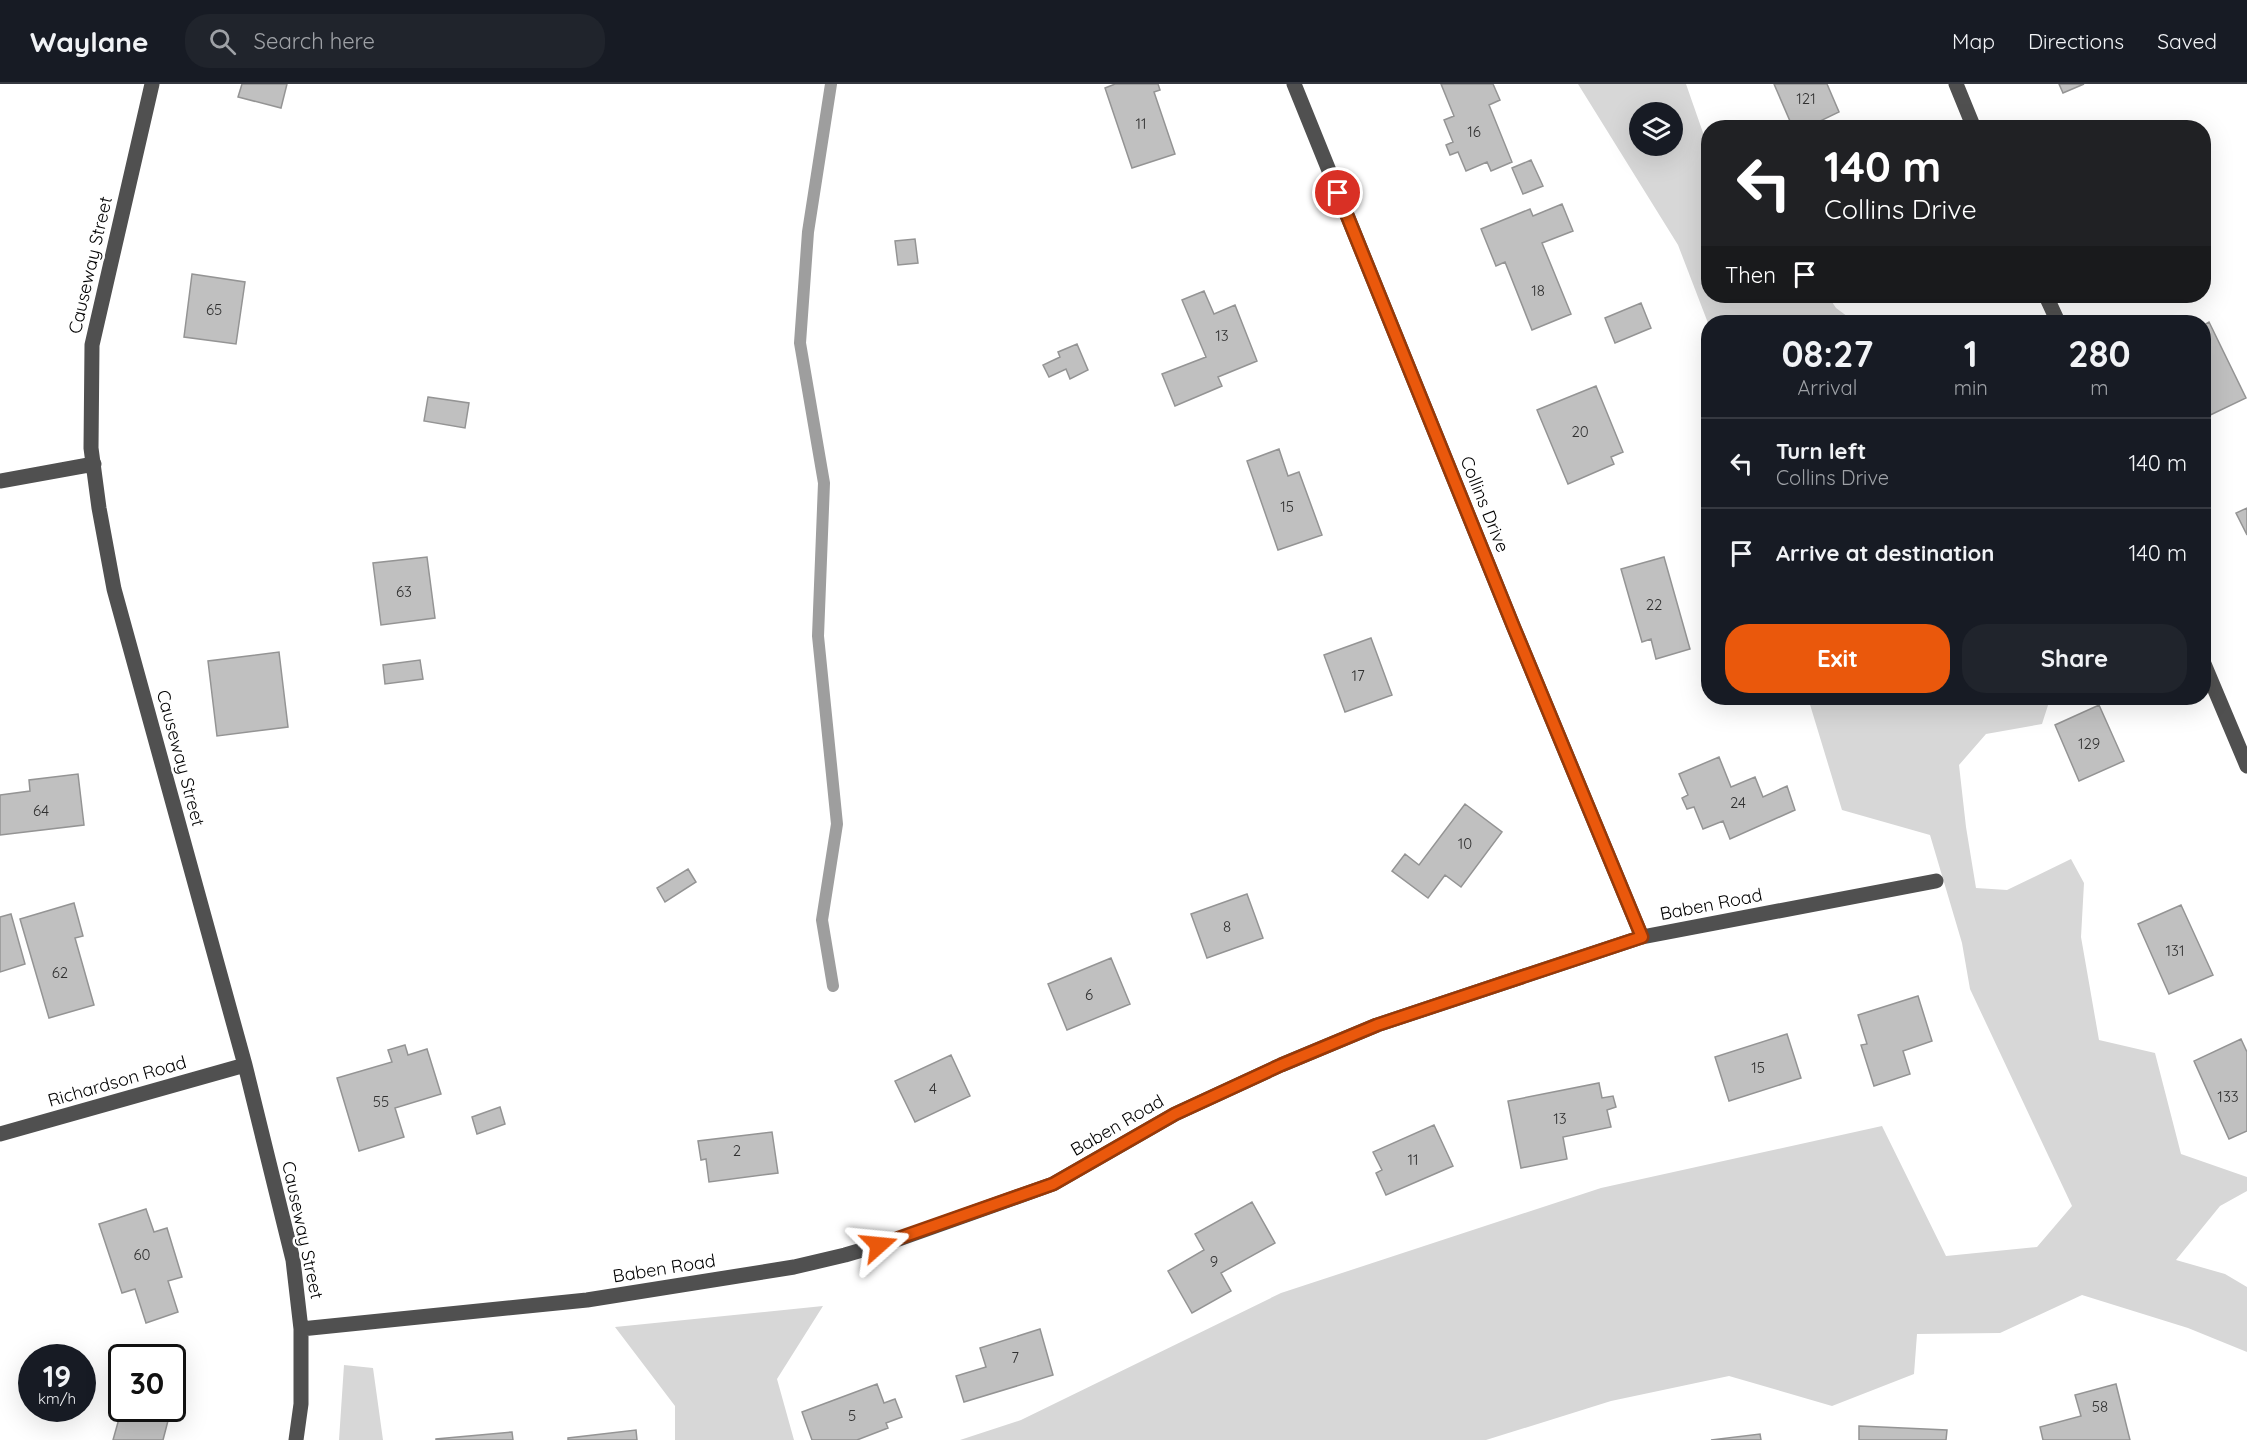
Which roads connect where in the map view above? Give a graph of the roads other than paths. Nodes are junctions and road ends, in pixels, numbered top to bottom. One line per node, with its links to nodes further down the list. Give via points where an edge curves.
1 (152, 84): 5 (street, Causeway Street, via 92,345)
2 (1294, 84): 10 (street, Collins Drive)
3 (1956, 84): 4 (street)
4 (1971, 120)
5 (94, 464): 6 (street); 11 (street, Causeway Street, via 114,589)
6 (0, 481)
7 (2211, 681): 8 (street)
8 (2247, 766)
9 (1936, 881): 10 (street, Baben Road)
10 (1642, 937): 13 (street, Baben Road, via 1377,1025 1175,1114 1053,1184 845,1255 794,1267 587,1300)
11 (245, 1065): 12 (street, Richardson Road); 13 (street, Causeway Street, via 293,1260)
12 (0, 1134)
13 (301, 1329): 14 (street, Causeway Street, via 301,1404)
14 (296, 1440)

